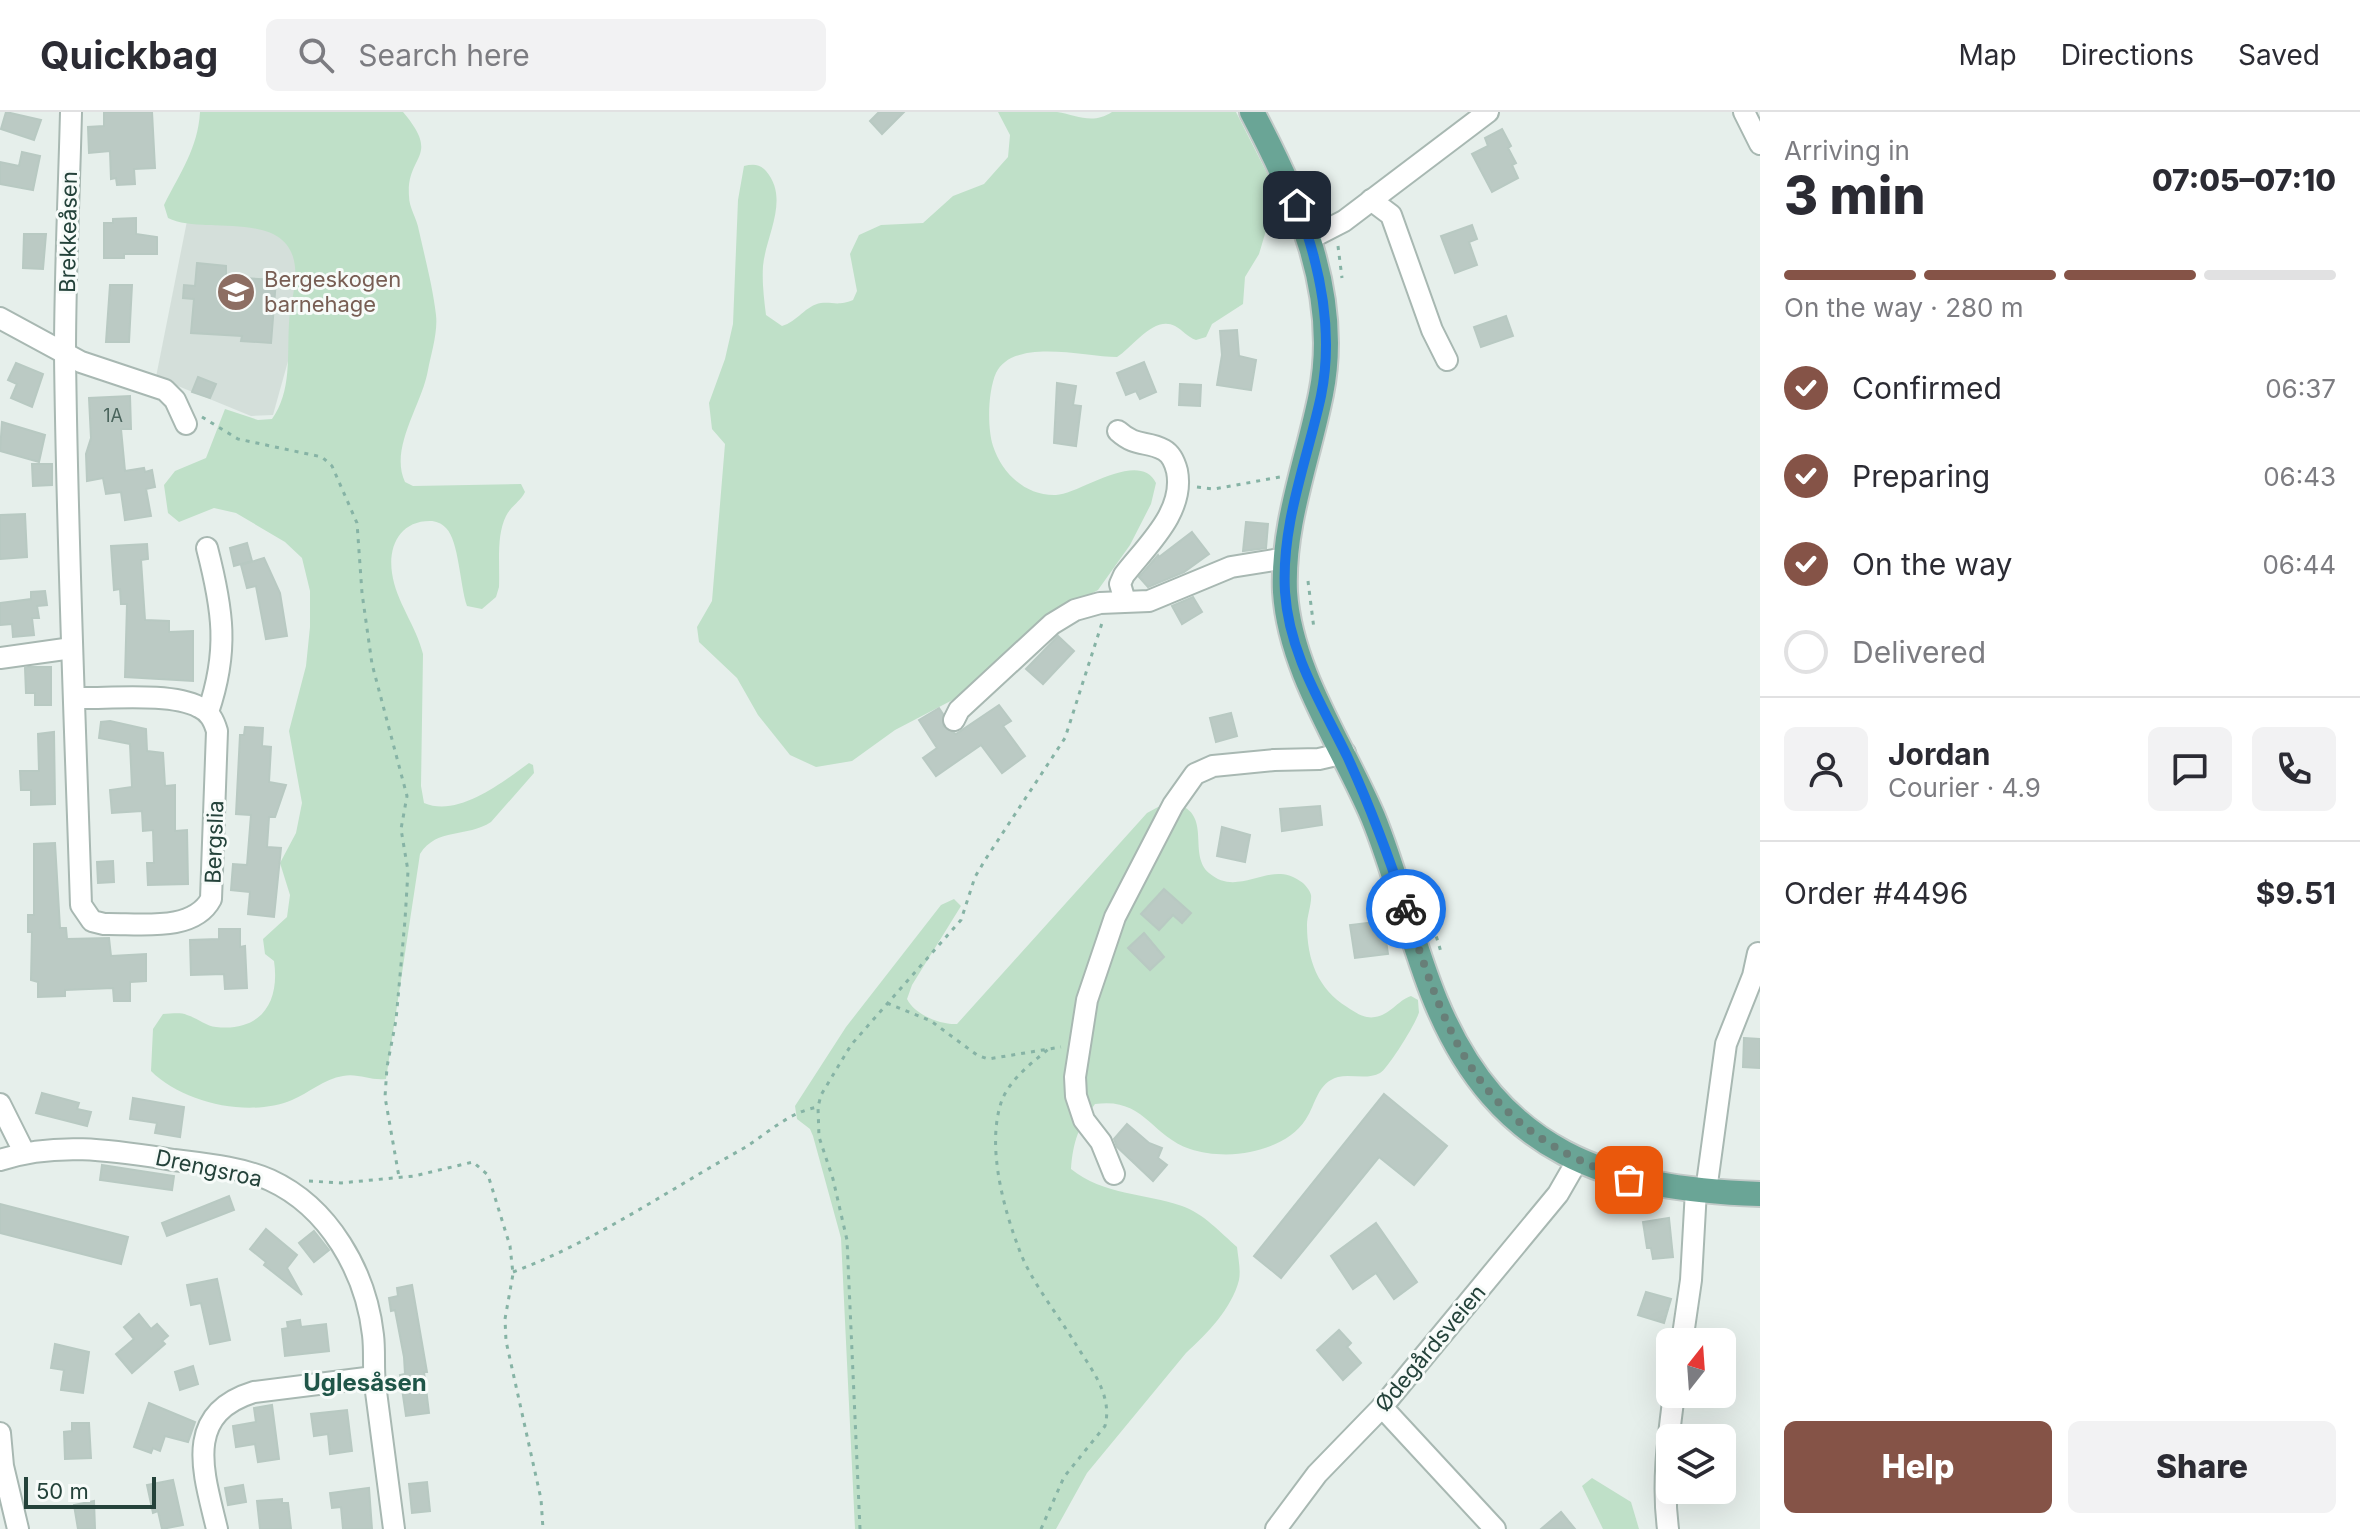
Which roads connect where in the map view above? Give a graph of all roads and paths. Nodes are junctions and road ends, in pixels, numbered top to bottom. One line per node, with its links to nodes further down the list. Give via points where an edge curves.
1 (71, 112): 11 (street, Brekkeåsen)
2 (1252, 112): 8 (main road)
3 (1488, 112): 6 (street)
4 (1744, 112): 5 (street)
5 (1760, 144)
6 (1371, 200): 7 (street); 12 (street, via 1391,215)
7 (1332, 227): 8 (street); 9 (path)
8 (1309, 239): 16 (main road, via 1322,295 1325,363)
9 (1342, 281)
10 (0, 318): 11 (street)
11 (65, 351): 13 (street, via 102,371 165,390); 23 (street, Bergslia)
12 (1447, 360)
13 (175, 400): 14 (street); 41 (path, via 238,439 322,457 332,466 357,523 372,664 407,796 401,829 408,871 405,920 385,1097)
14 (186, 424)
15 (1118, 431): 17 (street, via 1130,441 1170,455)
16 (1299, 476): 17 (path, via 1214,489); 19 (main road)
17 (1179, 485): 21 (street, via 1171,513 1124,575)
18 (207, 548): 26 (street, via 223,620)
19 (1286, 558): 21 (street, via 1231,567 1162,597); 28 (main road, via 1286,600 1299,657)
20 (1308, 575): 22 (path)
21 (1120, 602): 27 (street, via 1075,610 1052,624); 32 (path, via 1096,638 1059,749 975,877 961,920)
22 (1314, 633)
23 (72, 648): 24 (street); 25 (street, Bergslia)
24 (0, 658)
25 (74, 698): 26 (street, via 172,700); 26 (street, Bergslia, via 81,905 92,921 104,924 183,922 197,917 211,899 217,731)
26 (208, 712)
27 (954, 720)
28 (1345, 753): 33 (street, via 1231,763 1195,774 1173,805 1115,917 1087,1000); 39 (main road, via 1393,870 1436,1001 1463,1056 1505,1111)
29 (1417, 875): 31 (path)
30 (1758, 953): 43 (street, via 1726,1044)
31 (1444, 961)
32 (887, 1003): 34 (path, via 931,1021 988,1059); 36 (path, via 851,1045)
33 (1081, 1046): 34 (path); 40 (street, via 1076,1096)
34 (1051, 1047): 57 (path, via 1017,1076 1003,1098 994,1151 1020,1251 1101,1386 1107,1417 1064,1477)
35 (0, 1104): 37 (street)
36 (818, 1107): 45 (path, via 803,1110 581,1240); 56 (path, via 819,1137 847,1240)
37 (24, 1152): 38 (street, Drengsroa); 47 (street, Drengsroa, via 105,1149 225,1167 289,1190 330,1228 356,1271 373,1336)
38 (0, 1160)
39 (1577, 1161): 43 (main road, via 1629,1180); 48 (street, Ødegårdsveien, via 1558,1194)
40 (1114, 1174)
41 (399, 1177): 42 (path, via 341,1183); 45 (path, via 439,1173 473,1162 488,1175)
42 (306, 1180)
43 (1701, 1190): 44 (main road); 46 (street)
44 (1760, 1194)
45 (513, 1272): 55 (path, via 506,1341)
46 (1684, 1328)
47 (374, 1377): 53 (street, via 254,1392 221,1407 203,1446); 54 (street, Drengsroa)
48 (1382, 1407): 51 (street, Ødegårdsveien, via 1317,1474); 60 (street)
49 (1672, 1408): 61 (street, via 1665,1458)
50 (0, 1433): 52 (street)
51 (1292, 1510): 58 (street, Ødegårdsveien); 59 (street)
52 (18, 1529)
53 (217, 1529)
54 (394, 1529)
55 (543, 1529)
56 (860, 1529)
57 (1041, 1529)
58 (1276, 1529)
59 (1302, 1529)
60 (1495, 1529)
61 (1668, 1529)

